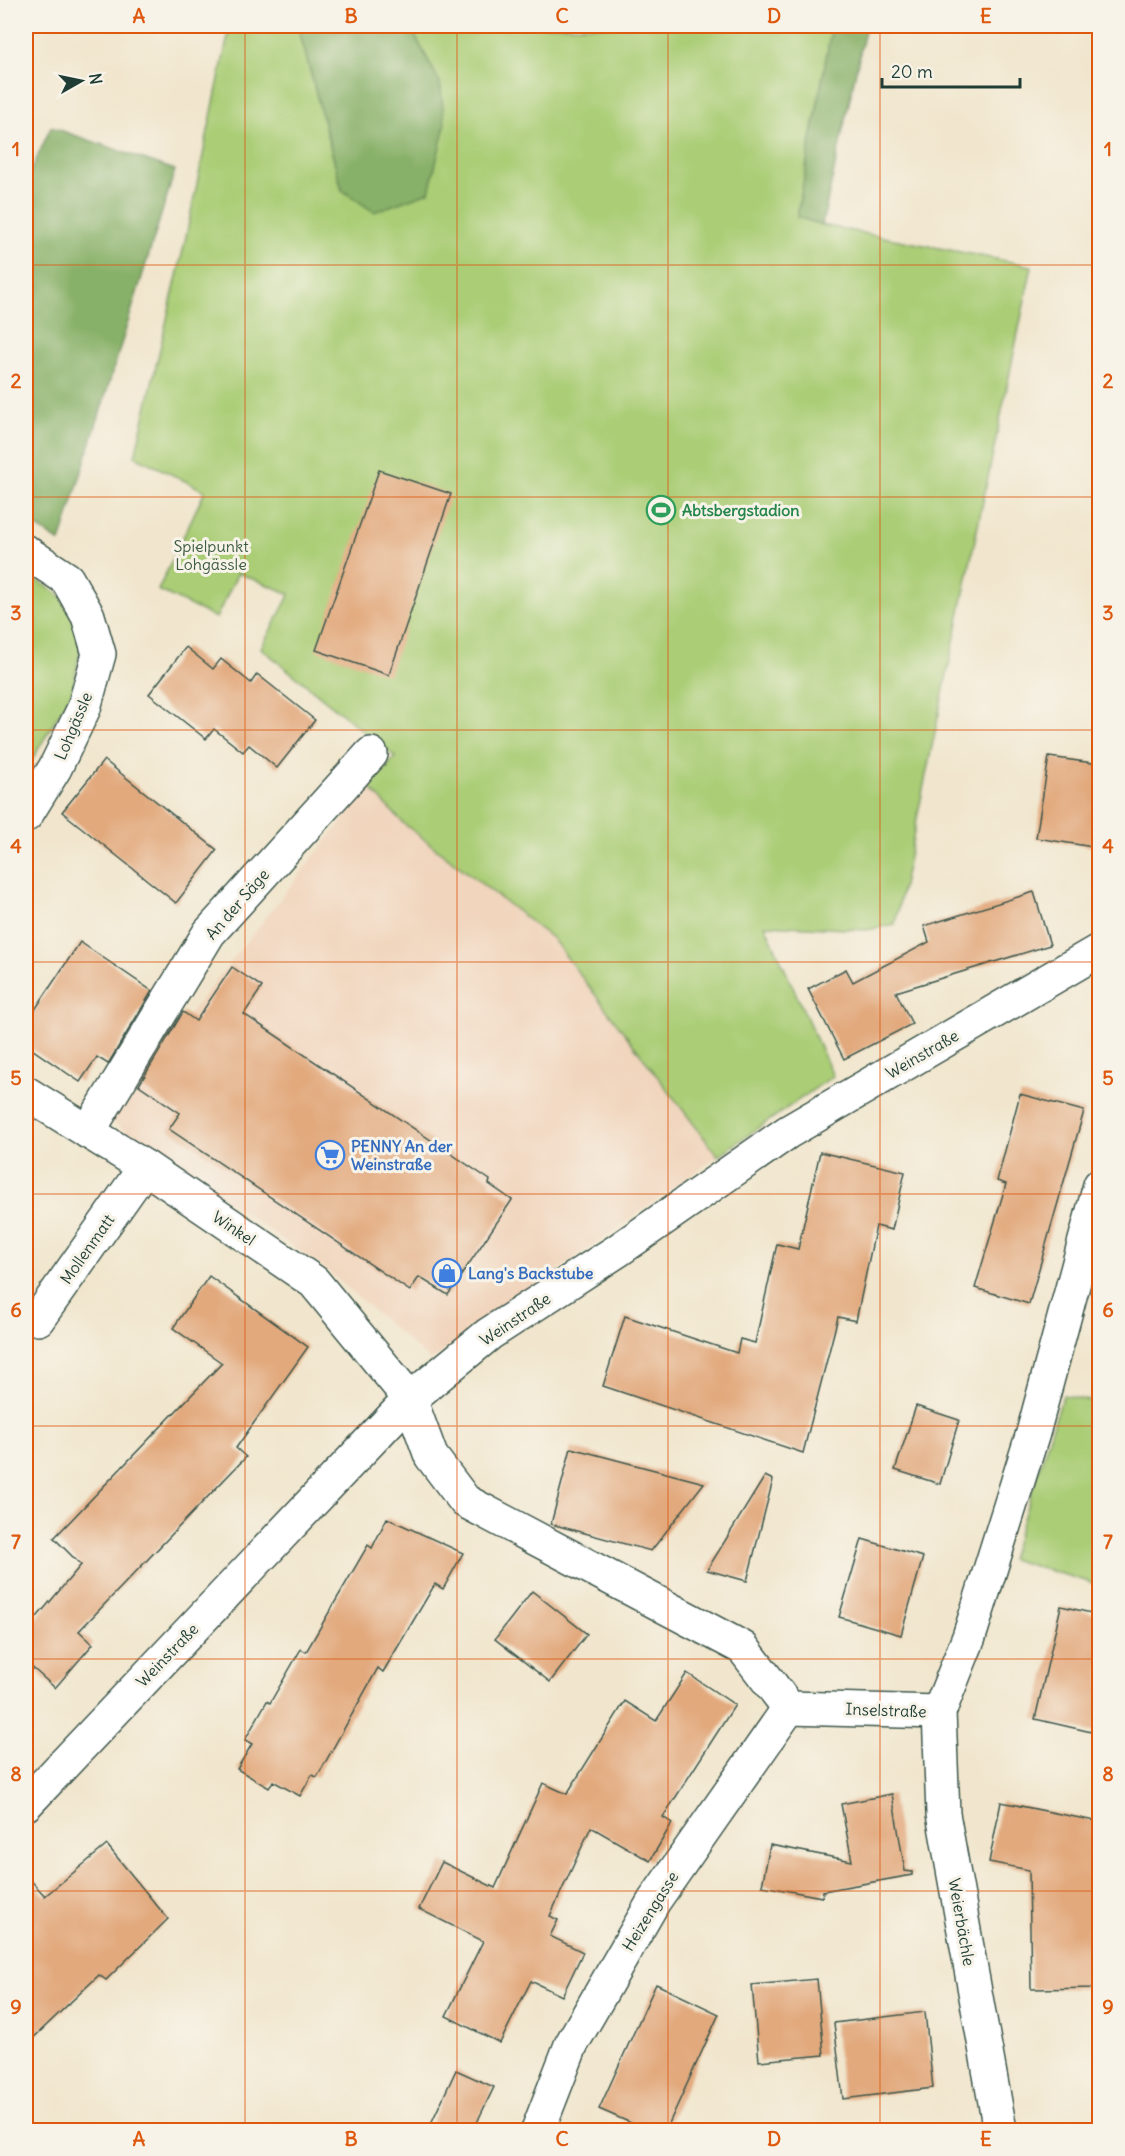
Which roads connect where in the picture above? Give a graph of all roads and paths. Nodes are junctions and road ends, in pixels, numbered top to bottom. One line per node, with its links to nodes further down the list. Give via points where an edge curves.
1 (26, 552): 3 (street, Lohgässle, via 67,579 88,616 99,654 84,708 55,768)
2 (371, 754): 6 (street, An der Säge, via 209,933)
3 (26, 815)
4 (1100, 950): 10 (street, Weinstraße, via 788,1132 489,1334)
5 (26, 1093): 6 (street, Winkel)
6 (88, 1132): 7 (street, Winkel)
7 (145, 1167): 9 (street, Mollenmatt, via 38,1319); 10 (street, Winkel, via 314,1282)
8 (1100, 1185): 12 (street, Inselstraße, via 1030,1444 969,1637)
9 (26, 1314)
10 (410, 1399): 11 (street, via 432,1456 465,1501 743,1648); 13 (street, Weinstraße)
11 (789, 1708): 12 (street, Inselstraße); 14 (street, Heizengasse, via 654,1901 571,2045)
12 (939, 1712): 15 (street, Weierbächle, via 943,1814)
13 (26, 1804)
14 (537, 2130)
15 (1000, 2130)

